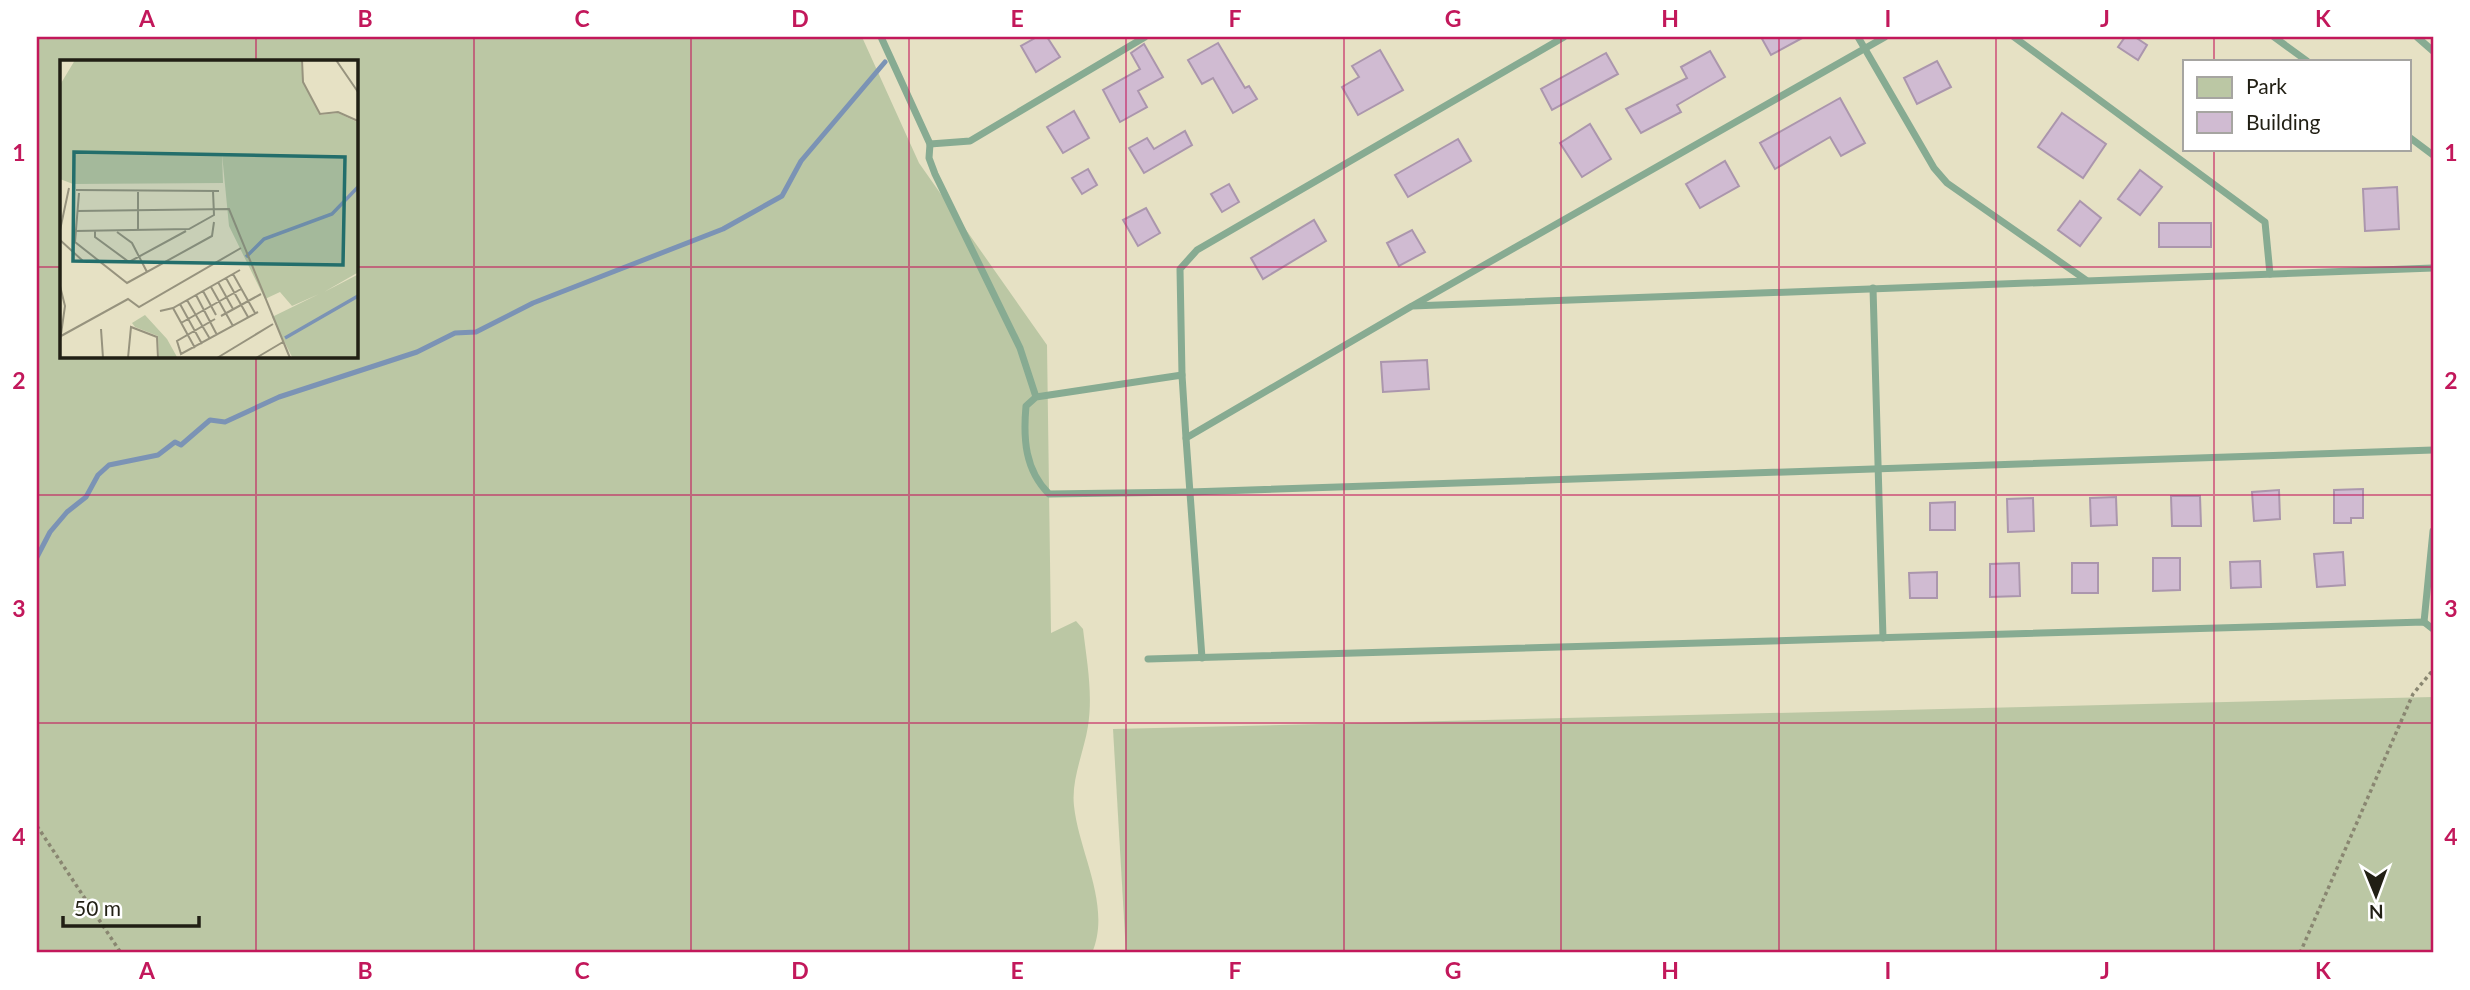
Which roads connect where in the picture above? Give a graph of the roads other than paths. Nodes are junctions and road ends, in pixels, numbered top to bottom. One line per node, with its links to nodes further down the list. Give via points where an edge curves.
1 (881, 37): 13 (lane)
2 (1145, 37): 13 (lane, via 970,141)
3 (1564, 37): 20 (lane, via 1197,250 1180,269)
4 (1858, 37): 9 (lane)
5 (1885, 37): 9 (lane)
6 (2014, 37): 16 (lane, via 2265,222)
7 (2274, 37): 11 (lane)
8 (2417, 37): 10 (lane)
9 (1864, 49): 17 (lane, via 1947,183); 19 (lane)
10 (2433, 51)
11 (2306, 60)
12 (2410, 138): 14 (lane)
13 (930, 144): 21 (lane, via 934,174 1020,348)
14 (2433, 155)
15 (2433, 268): 16 (lane)
16 (2270, 274): 17 (lane)
17 (2087, 281): 18 (lane)
18 (1873, 289): 19 (lane); 24 (lane)
19 (1412, 306): 22 (lane)
20 (1182, 375): 21 (lane); 22 (lane)
21 (1036, 397): 25 (lane, via 1026,406 1027,456 1037,481 1049,494)
22 (1186, 438): 25 (lane)
23 (2433, 450): 24 (lane)
24 (1877, 469): 25 (lane); 29 (lane)
25 (1190, 492): 31 (lane)
26 (2433, 531): 27 (lane)
27 (2424, 622): 28 (lane); 29 (lane)
28 (2433, 629)
29 (1883, 638): 31 (lane)
30 (1147, 659): 31 (lane)
31 (1202, 659)

